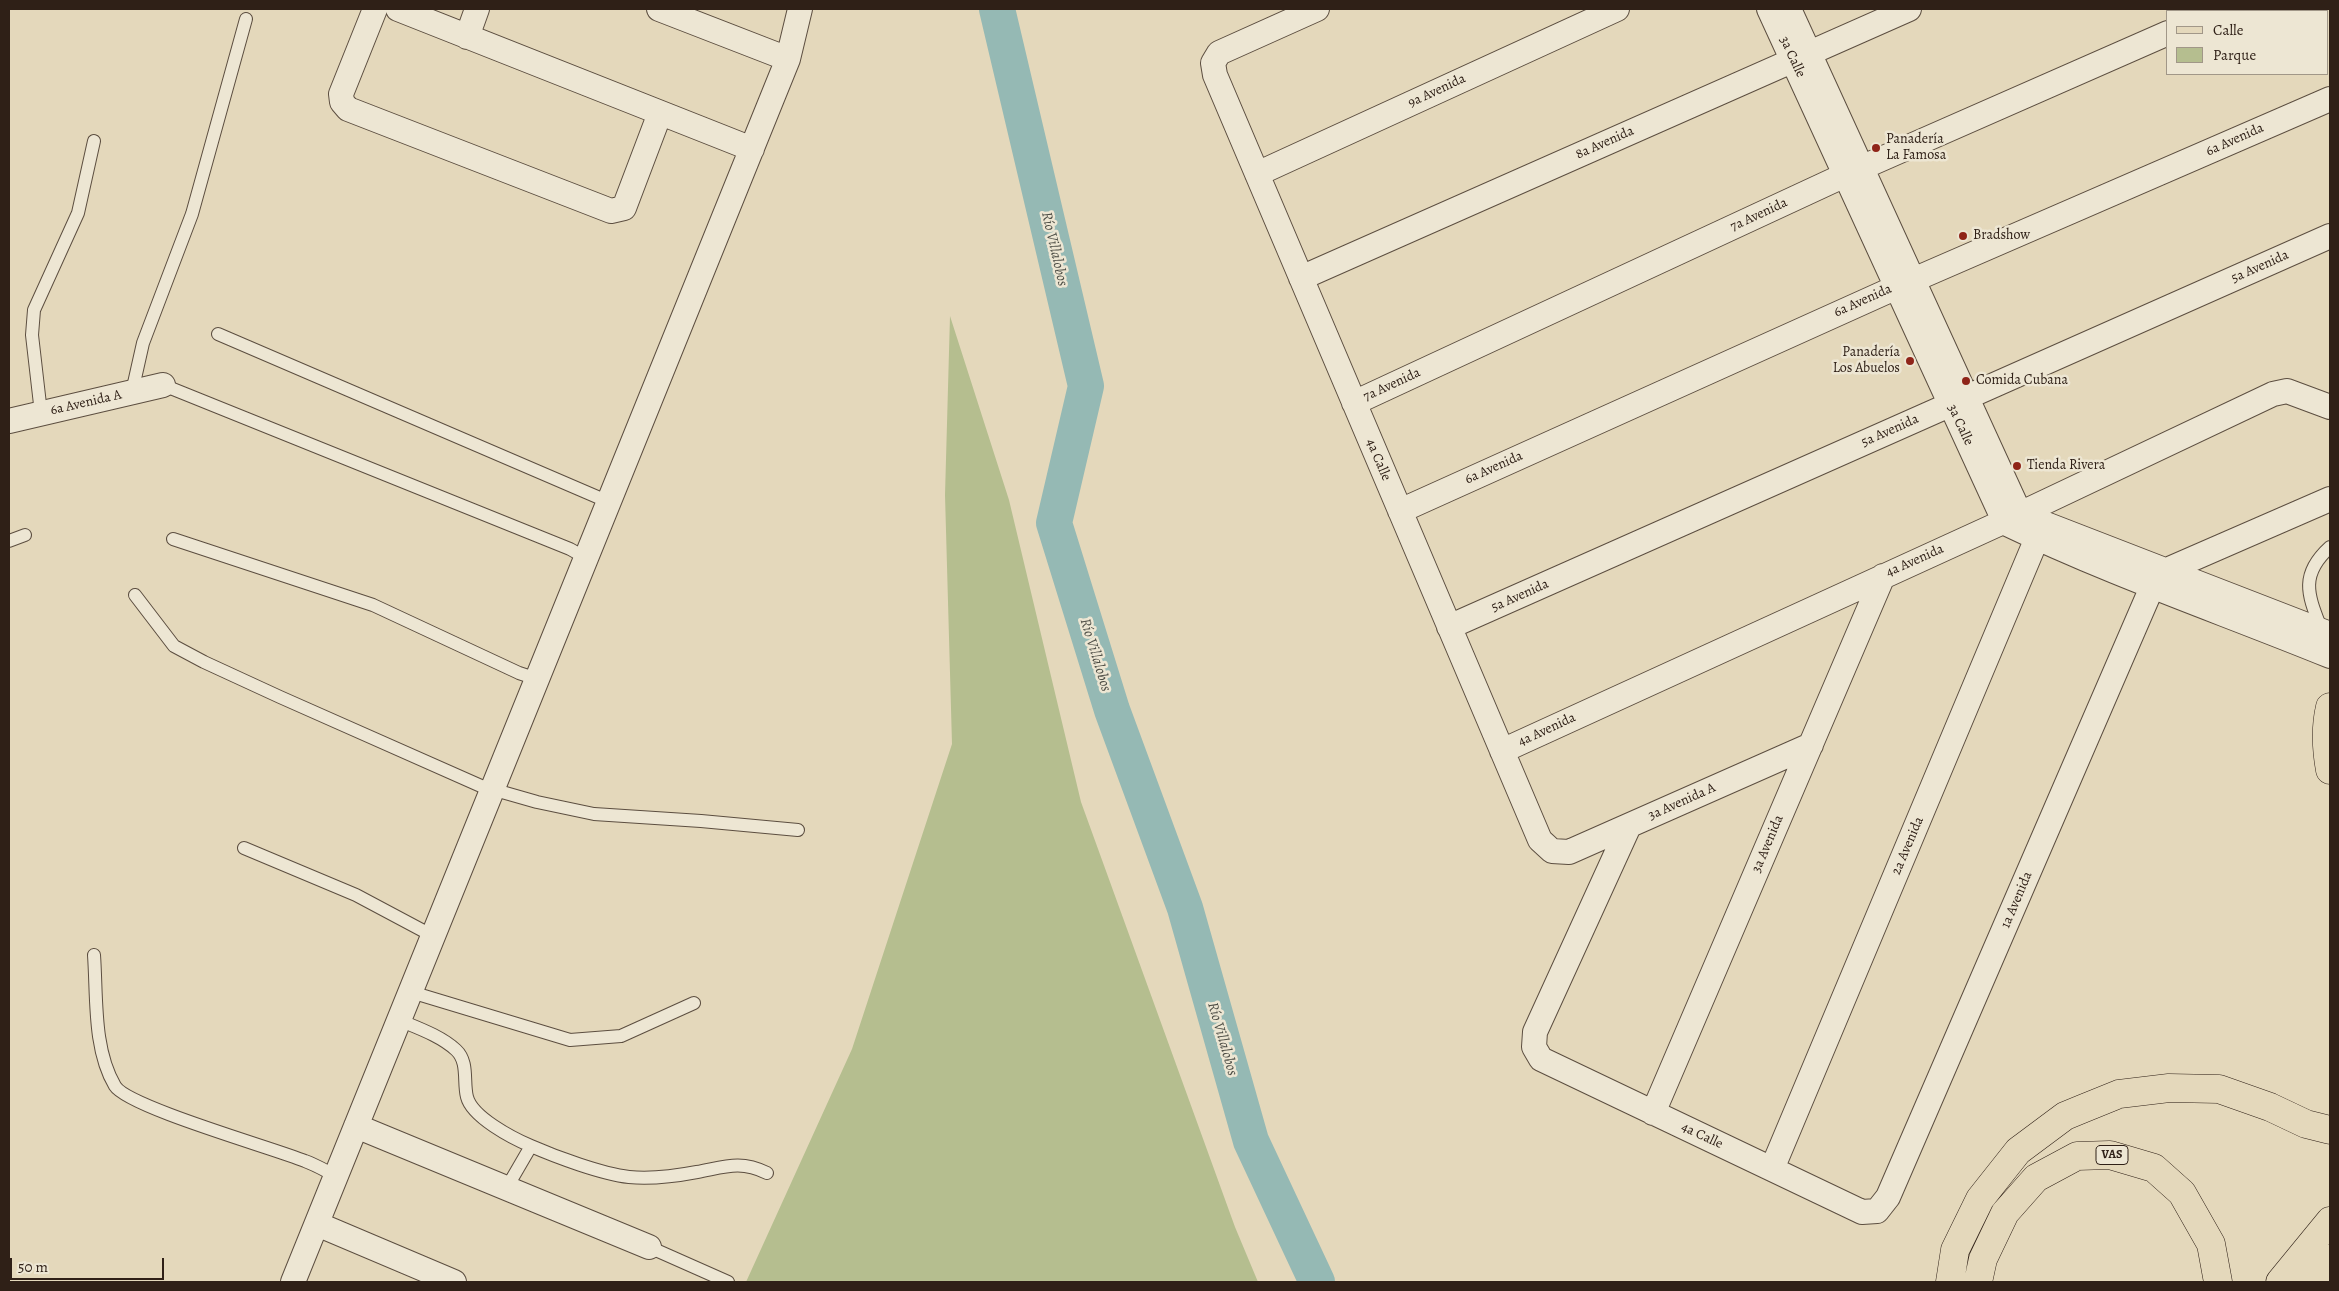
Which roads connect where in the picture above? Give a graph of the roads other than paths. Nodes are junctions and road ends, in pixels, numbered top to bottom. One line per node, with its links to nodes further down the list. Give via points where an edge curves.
1 (376, 9): 17 (street, via 340,94 348,109 611,211 624,208)
2 (398, 9): 13 (street)
3 (477, 9): 13 (street)
4 (659, 9): 15 (street)
5 (800, 9): 15 (street)
6 (1317, 9): 21 (street, 4a Calle, via 1219,53 1213,63 1215,76)
7 (1617, 9): 21 (street, 9a Avenida)
8 (1769, 9): 14 (street, 3a Calle)
9 (1789, 9): 14 (street, 3a Calle)
10 (1909, 9): 14 (street, 8a Avenida)
11 (246, 19): 27 (lane, via 192,214 143,343)
12 (2166, 34): 20 (street, 7a Avenida)
13 (467, 37): 17 (street)
14 (1801, 56): 20 (street, 3a Calle); 23 (street, 8a Avenida)
15 (788, 60): 19 (street)
16 (2330, 99): 24 (street, 6a Avenida)
17 (660, 113): 19 (street)
18 (94, 141): 31 (lane, via 78,212 34,310 32,335)
19 (752, 149): 34 (street)
20 (1854, 171): 24 (street, 3a Calle); 29 (street, 7a Avenida)
21 (1256, 174): 23 (street, 4a Calle)
22 (2330, 236): 28 (street, 5a Avenida)
23 (1301, 278): 29 (street, 4a Calle)
24 (1905, 283): 28 (street, 3a Calle); 35 (street, 6a Avenida)
25 (218, 334): 34 (lane)
26 (163, 385): 27 (street, 6a Avenida A); 42 (lane)
27 (132, 392): 31 (street, 6a Avenida A)
28 (1959, 401): 36 (street, 3a Calle); 47 (street, 5a Avenida)
29 (1354, 403): 35 (street, 4a Calle)
30 (2330, 407): 36 (street, 4a Avenida, via 2287,392 2273,394)
31 (41, 413): 32 (street, 6a Avenida A)
32 (9, 421)
33 (2330, 500): 43 (street)
34 (609, 502): 42 (street)
35 (1400, 511): 47 (street, 4a Calle)
36 (2012, 518): 37 (street); 44 (street, 4a Avenida)
37 (2042, 531): 43 (street); 45 (street); 69 (street, 2a Avenida)
38 (25, 535): 40 (lane)
39 (173, 539): 50 (lane, via 373,605)
40 (9, 541)
41 (2330, 547): 48 (lane, via 2316,562 2308,594)
42 (586, 558): 50 (street)
43 (2167, 570): 45 (street, 1a Avenida); 48 (street)
44 (1882, 576): 52 (street, 3a Avenida); 53 (street, 4a Avenida)
45 (2152, 588): 49 (street); 73 (street, 1a Avenida, via 1888,1197)
46 (135, 595): 55 (lane, via 174,646)
47 (1449, 627): 53 (street, 4a Calle)
48 (2326, 632)
49 (2330, 656)
50 (537, 679): 55 (street)
51 (2330, 707): 54 (main road, via 2326,746)
52 (1811, 745): 56 (street, 3a Avenida A); 65 (street, 3a Avenida)
53 (1502, 751): 59 (street, 4a Calle, via 1540,840)
54 (2330, 770)
55 (492, 789): 57 (lane, via 594,814); 60 (street)
56 (1629, 826): 59 (street, 3a Avenida A, via 1569,852); 65 (street, 4a Calle, via 1535,1032 1534,1047 1541,1059)
57 (798, 830)
58 (244, 848): 60 (lane, via 356,895)
59 (1552, 851)
60 (433, 936): 62 (street)
61 (94, 955): 71 (lane, via 99,1034 105,1066 116,1088 146,1105 305,1161)
62 (411, 992): 63 (lane, via 570,1040 621,1036); 64 (street)
63 (694, 1003)
64 (399, 1020): 66 (street); 68 (lane, via 441,1039 457,1051 463,1061 466,1096 471,1109)
65 (1653, 1113): 69 (street, 4a Calle)
66 (356, 1126): 71 (street); 72 (street)
67 (2330, 1130): 81 (main road, via 2306,1124 2219,1089 2169,1088 2119,1094 2066,1116 2018,1150 1980,1199 1955,1250)
68 (531, 1146): 70 (lane, via 629,1177 666,1176 728,1165 753,1167); 72 (lane)
69 (1772, 1169): 73 (street, 4a Calle, via 1862,1212)
70 (767, 1173)
71 (336, 1176): 75 (street)
72 (506, 1189): 76 (street)
73 (1877, 1211)
74 (2330, 1221): 84 (main road)
75 (317, 1224): 78 (street); 79 (street)
76 (649, 1247): 80 (lane)
77 (2330, 1259): 85 (main road)
78 (293, 1282)
79 (454, 1282)
80 (728, 1282)
81 (1950, 1282)
82 (1978, 1282): 83 (main road, VAS, via 1983,1259 2005,1213 2036,1178 2077,1156 2110,1154 2154,1168 2182,1193 2211,1244)
83 (2218, 1282)
84 (2280, 1282)
85 (2310, 1282)

